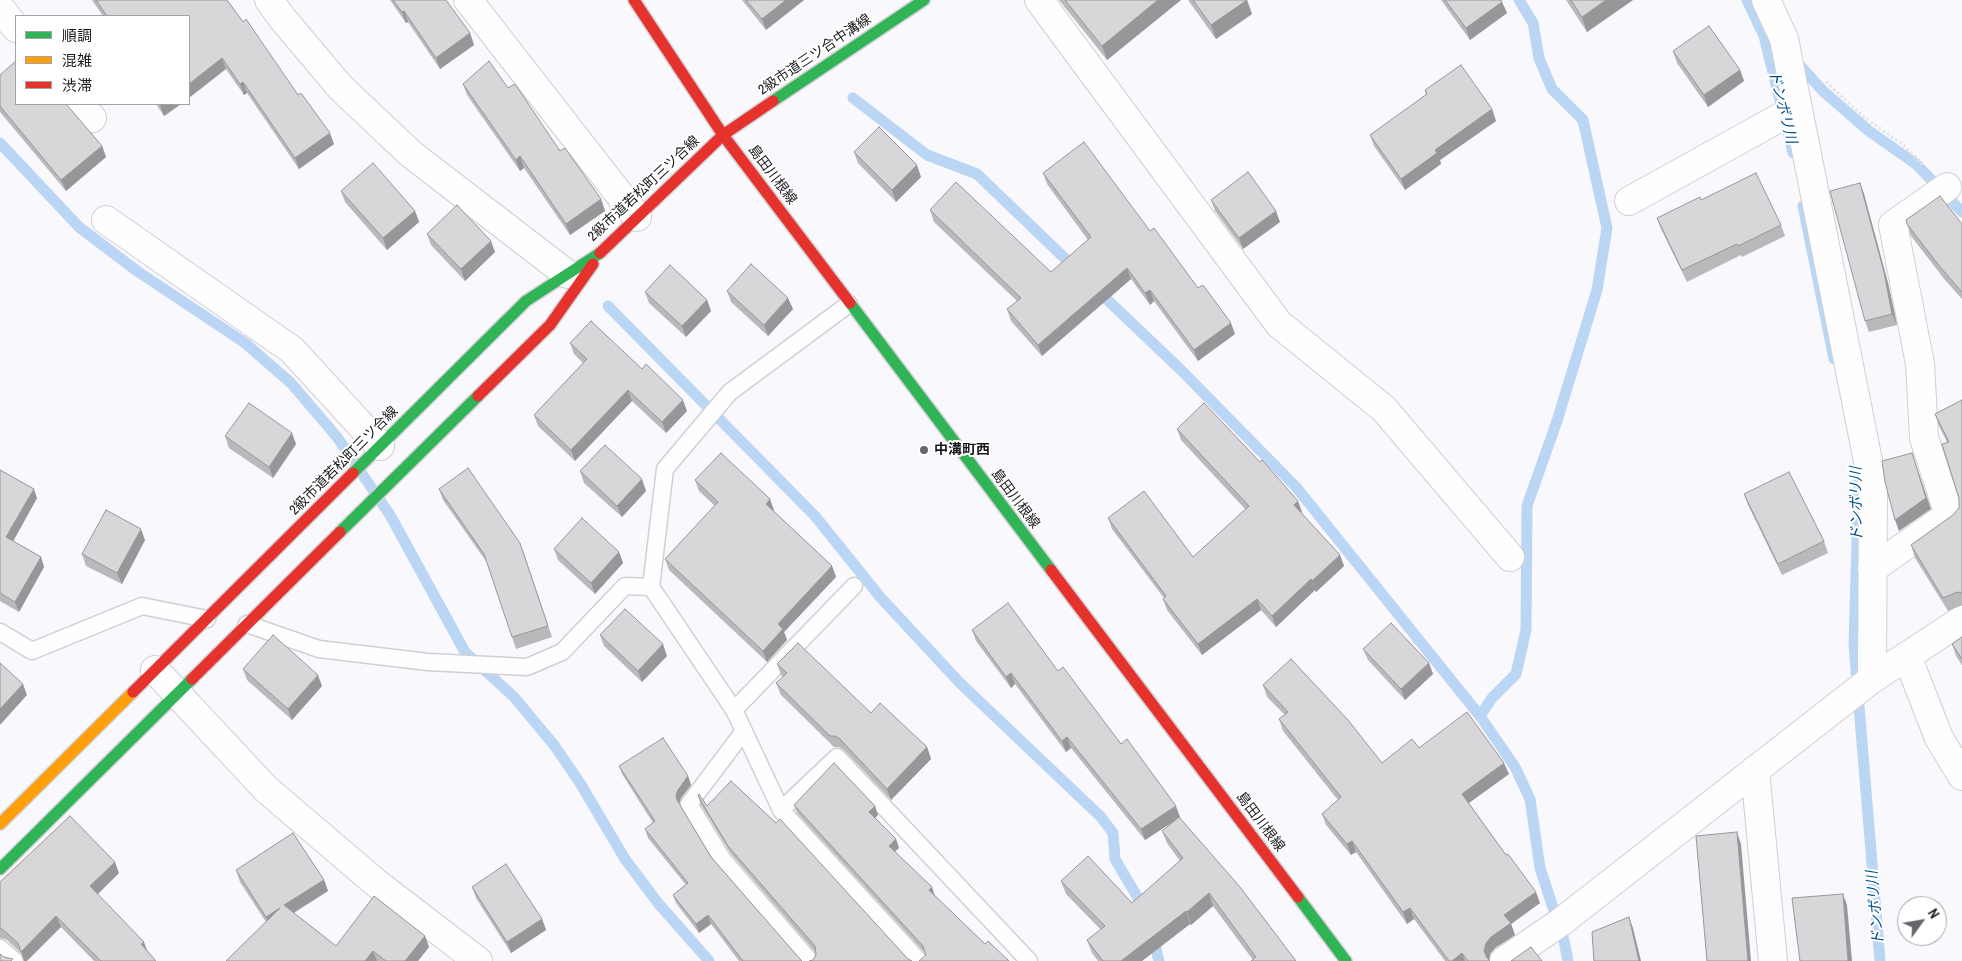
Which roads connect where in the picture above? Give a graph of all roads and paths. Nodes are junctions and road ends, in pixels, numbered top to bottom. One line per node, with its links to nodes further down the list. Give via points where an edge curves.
1 (270, 0): 17 (street, via 341,88 411,154)
2 (468, 0): 14 (street)
3 (634, 0): 11 (street, 島田川根線)
4 (1039, 0): 20 (street, via 1278,324 1384,409)
5 (1766, 0): 10 (street, via 1784,39)
6 (913, 3): 11 (street, 2級市道三ツ合中溝線)
7 (0, 8): 8 (street)
8 (15, 27)
9 (1823, 79): 12 (path, via 1865,118 1902,143)
10 (1797, 108): 13 (street); 21 (street, via 1873,486)
11 (723, 135): 14 (street, 2級市道若松町三ツ合線); 18 (street, 島田川根線)
12 (1947, 187): 21 (street, via 1893,225 1920,364 1924,438 1949,515)
13 (1629, 202)
14 (637, 217): 16 (street, 2級市道若松町三ツ合線)
15 (106, 220): 19 (street, via 292,350)
16 (603, 251): 17 (street, 2級市道若松町三ツ合線); 26 (street, via 550,325)
17 (567, 274): 19 (street, 2級市道若松町三ツ合線, via 526,301)
18 (849, 304): 23 (lane, via 730,392 665,469); 45 (street, 島田川根線)
19 (380, 446): 24 (street, 2級市道若松町三ツ合線)
20 (1510, 557)
21 (1872, 569): 30 (street)
22 (854, 586): 32 (lane)
23 (651, 587): 26 (lane, via 625,586 562,652 526,667 428,662 319,649); 32 (lane)
24 (207, 619): 27 (lane, via 142,606 32,651); 29 (street, 2級市道若松町三ツ合線)
25 (1962, 620): 28 (street)
26 (247, 624): 31 (street)
27 (0, 632)
28 (1906, 656): 30 (street); 35 (street, via 1939,738)
29 (155, 670): 31 (street); 37 (street, 2級市道若松町三ツ合線)
30 (1872, 679): 34 (street)
31 (176, 694): 38 (street); 40 (street, via 266,789)
32 (734, 710): 33 (lane)
33 (744, 730): 36 (lane); 42 (lane, via 689,804 723,860)
34 (1755, 770): 46 (street, via 1561,922); 47 (street)
35 (1962, 776)
36 (781, 810): 43 (lane); 44 (lane, via 837,757)
37 (0, 824)
38 (3, 859)
39 (0, 948): 41 (lane)
40 (462, 957)
41 (15, 961)
42 (810, 961)
43 (919, 961)
44 (1029, 961)
45 (1346, 961)
46 (1504, 961)
47 (1773, 961)

